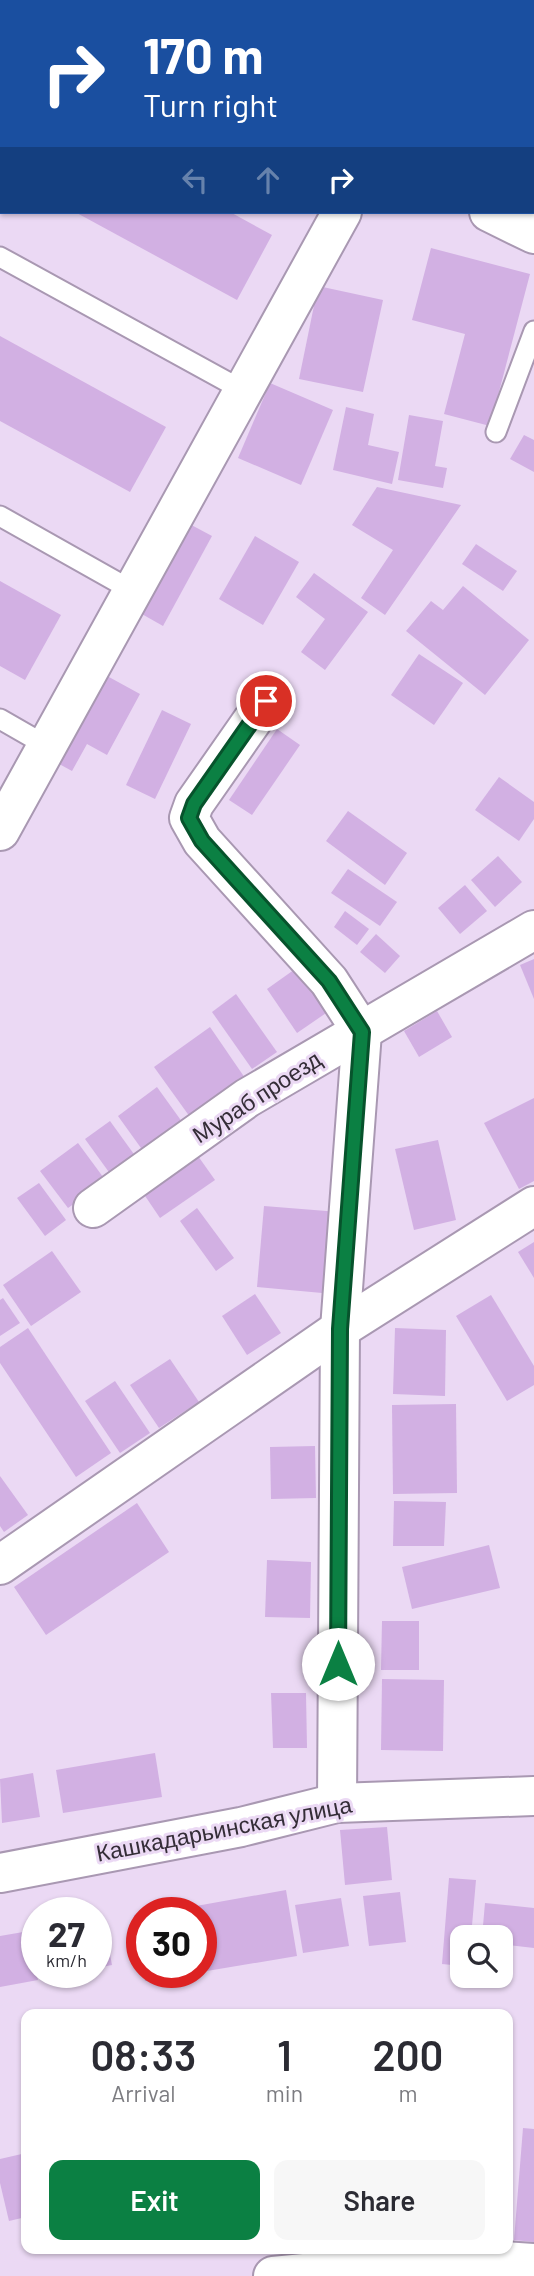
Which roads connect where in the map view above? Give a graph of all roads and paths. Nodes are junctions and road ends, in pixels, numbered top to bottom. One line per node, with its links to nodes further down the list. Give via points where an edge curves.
1 (341, 214): 6 (street)
2 (493, 214): 3 (street)
3 (534, 234)
4 (0, 257): 6 (lane)
5 (534, 331): 7 (lane)
6 (244, 391): 9 (street)
7 (496, 432)
8 (0, 516): 9 (lane)
9 (133, 591): 12 (street)
10 (266, 701): 15 (street, via 194,804 189,818 202,841 329,981)
11 (0, 719): 12 (lane)
12 (47, 746): 13 (street)
13 (3, 817)
14 (534, 930): 15 (street, Мураб проезд)
15 (362, 1032): 17 (street, Мураб проезд, via 247,1098); 18 (street)
16 (534, 1206): 18 (street)
17 (93, 1208)
18 (340, 1329): 19 (street); 21 (street)
19 (0, 1566)
20 (534, 1796): 21 (street, Кашкадарьинская улица)
21 (337, 1803): 22 (street, Кашкадарьинская улица)
22 (0, 1873)
23 (534, 2263): 24 (street, via 462,2258)
24 (273, 2276)

